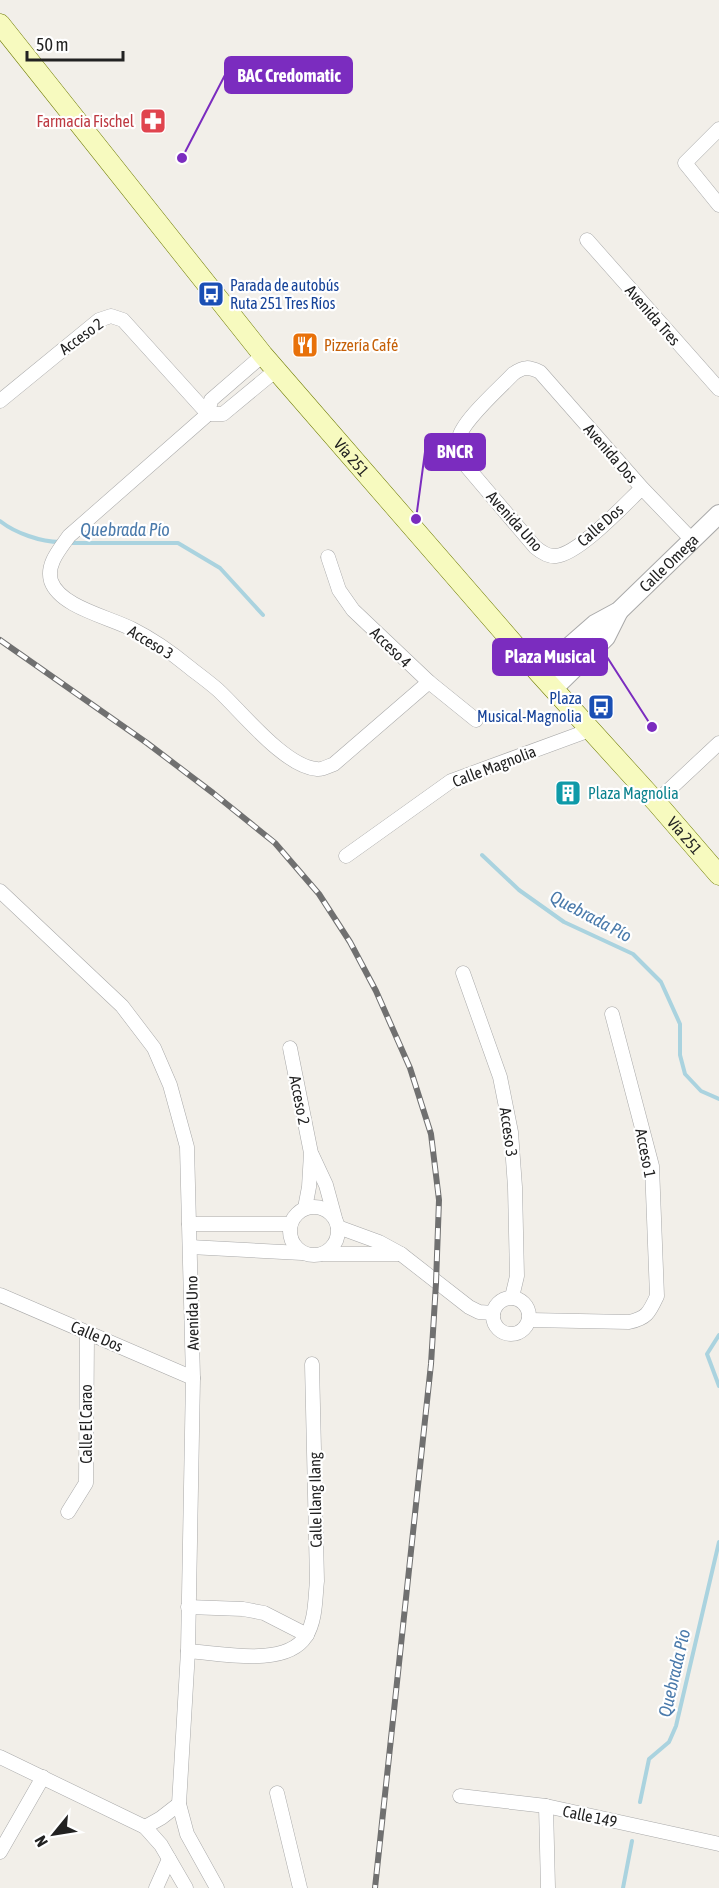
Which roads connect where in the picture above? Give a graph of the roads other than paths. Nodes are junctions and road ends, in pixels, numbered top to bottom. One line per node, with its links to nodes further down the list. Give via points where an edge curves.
1 (0, 24): 5 (main road, Vía 251)
2 (719, 129): 3 (street, via 685,164)
3 (719, 205)
4 (587, 240): 7 (street, Avenida Tres)
5 (262, 355): 6 (main road, Vía 251); 9 (street, via 211,400)
6 (275, 371): 9 (street, via 223,414); 17 (main road, Vía 251)
7 (719, 389)
8 (0, 401): 9 (street, Acceso 2, via 99,320 111,316 123,320)
9 (208, 414): 18 (street, Acceso 3, via 69,536 50,569 51,581 59,594 70,603 133,630 181,660 282,752 319,770 334,764)
10 (459, 449): 11 (street, Avenida Dos, via 465,424 513,374 529,367 540,372); 14 (street, Avenida Uno, via 462,461 535,547)
11 (642, 488): 13 (street, Avenida Dos); 14 (street, Calle Dos, via 600,529 567,553)
12 (719, 514): 13 (street, Calle Omega)
13 (693, 541): 16 (street, Calle Omega)
14 (555, 556)
15 (328, 557): 18 (street, Acceso 4, via 339,590 353,610)
16 (619, 611): 17 (street, Calle Omega, via 595,624); 19 (street, Calle Omega, via 606,637)
17 (539, 673): 19 (main road, Vía 251)
18 (429, 682): 20 (street, Acceso 4)
19 (553, 689): 21 (main road, Vía 251)
20 (476, 720)
21 (590, 730): 23 (main road, Vía 251); 24 (street, Calle Magnolia, via 451,781)
22 (719, 742): 23 (street)
23 (656, 802): 25 (main road, Vía 251)
24 (346, 856)
25 (719, 875)
26 (0, 891): 33 (street, Avenida Uno, via 122,1006 154,1048 170,1085 187,1148)
27 (464, 973): 40 (street, Acceso 3, via 500,1077 511,1132 517,1276)
28 (612, 1014): 42 (street, Acceso 1, via 652,1166 657,1296 642,1319 628,1322)
29 (290, 1048): 30 (street, Acceso 2)
30 (311, 1153): 31 (street, Acceso 2); 32 (street, Acceso 2)
31 (305, 1208): 32 (street, via 327,1210); 34 (street)
32 (337, 1223): 37 (street, via 338,1239); 38 (street)
33 (189, 1224): 34 (street); 35 (street, Avenida Uno)
34 (290, 1224): 36 (street, via 294,1245)
35 (190, 1247): 36 (street); 45 (street, Avenida Uno)
36 (302, 1253): 37 (street)
37 (323, 1254): 38 (street)
38 (401, 1254): 41 (street, via 469,1307)
39 (0, 1295): 43 (street, Calle Dos)
40 (512, 1297): 41 (street, via 496,1305); 42 (street, via 526,1305)
41 (493, 1313): 42 (street, via 497,1328 512,1335 520,1333)
42 (530, 1320)
43 (87, 1332): 45 (street, Calle Dos); 46 (street, Calle El Carao, via 86,1482)
44 (312, 1364): 48 (street, Calle Ilang Ilang, via 317,1581)
45 (193, 1378): 47 (street, Avenida Uno)
46 (68, 1512)
47 (188, 1607): 48 (street, via 264,1613); 49 (street, Avenida Uno)
48 (307, 1635): 49 (street, via 296,1647 274,1656)
49 (188, 1651): 54 (street, Avenida Uno)
50 (0, 1757): 51 (street)
51 (43, 1777): 57 (street); 61 (street)
52 (277, 1793): 66 (street)
53 (460, 1796): 55 (street, Calle 149)
54 (179, 1804): 56 (street); 58 (street, Avenida Uno)
55 (546, 1806): 59 (street, Calle 149); 67 (street)
56 (159, 1819): 57 (street); 58 (street, via 171,1822); 60 (street, via 157,1828)
57 (145, 1827): 60 (street)
58 (187, 1834): 65 (street, Avenida Uno)
59 (719, 1844)
60 (162, 1845): 62 (street)
61 (0, 1852)
62 (169, 1859): 63 (street); 64 (street)
63 (156, 1888)
64 (186, 1888)
65 (217, 1888)
66 (300, 1888)
67 (548, 1888)

